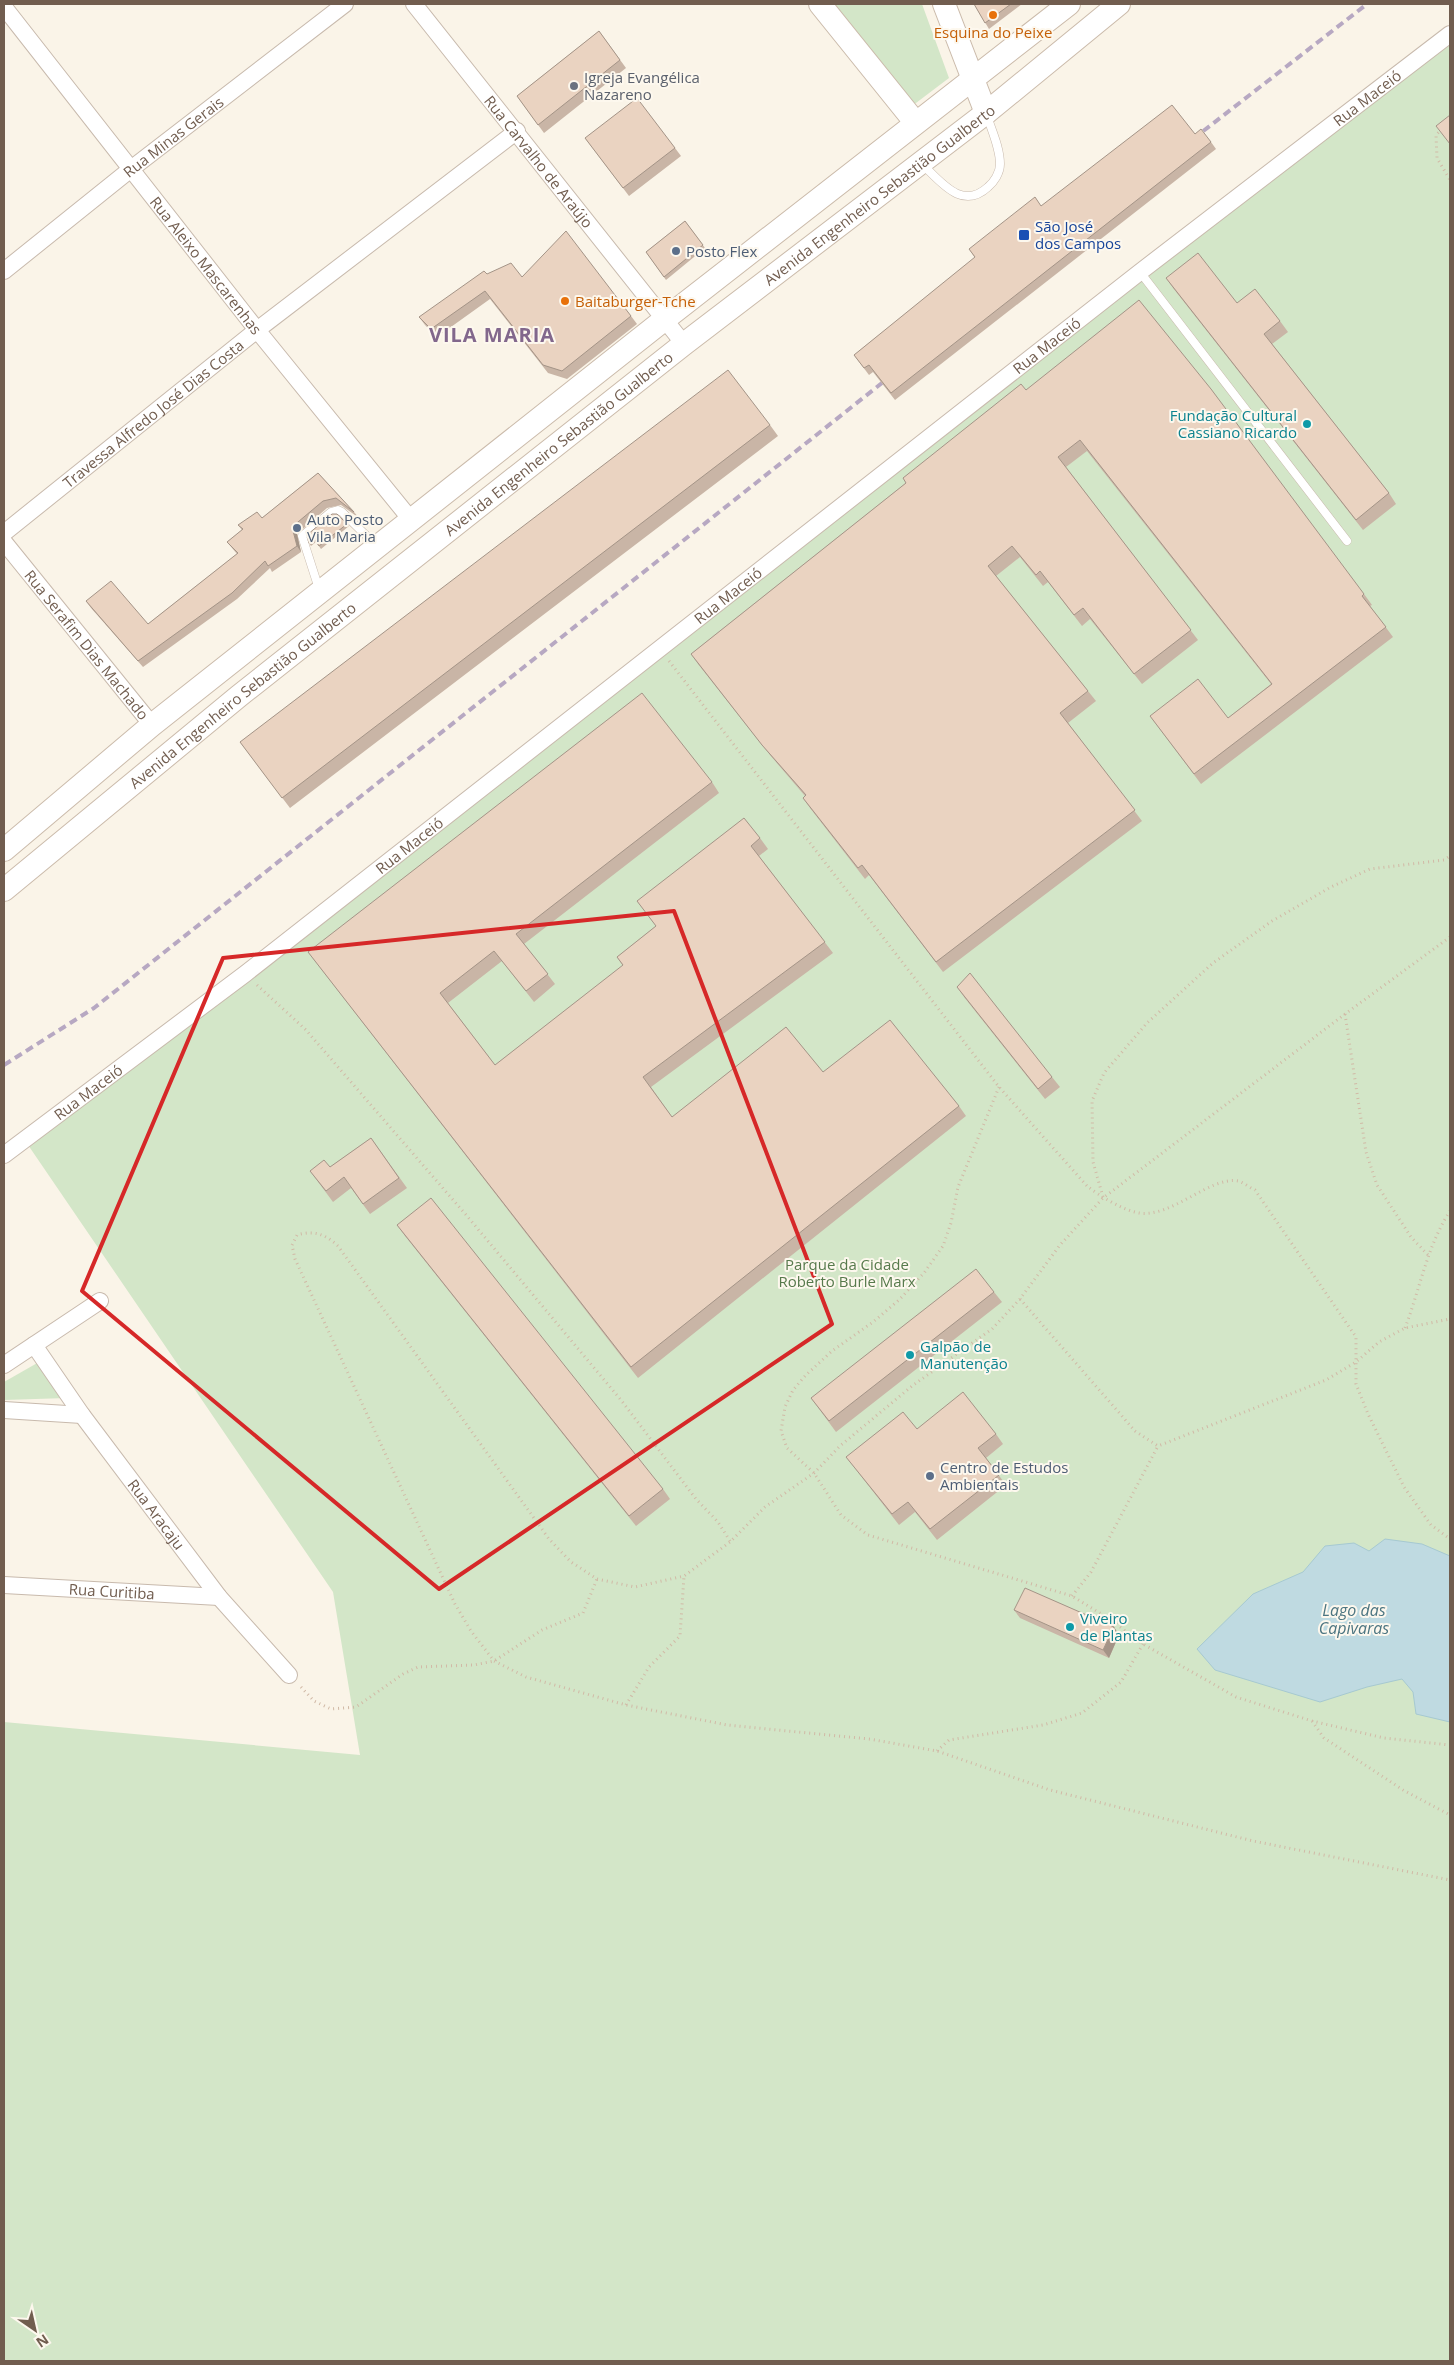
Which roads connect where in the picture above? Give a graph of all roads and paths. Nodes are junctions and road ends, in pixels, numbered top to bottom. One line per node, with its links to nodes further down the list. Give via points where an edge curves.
1 (344, 4): 15 (street, Rua Minas Gerais)
2 (414, 4): 13 (street, Rua Carvalho de Araújo)
3 (820, 4): 11 (main road)
4 (944, 4): 9 (main road)
5 (1069, 4): 9 (main road, Avenida Engenheiro Sebastião Gualberto)
6 (1119, 4): 10 (main road, Avenida Engenheiro Sebastião Gualberto)
7 (4, 7): 15 (street, Rua Aleixo Mascarenhas)
8 (1450, 34): 18 (street, Rua Maceió)
9 (975, 79): 10 (main road); 11 (main road, Avenida Engenheiro Sebastião Gualberto)
10 (986, 113): 14 (main road, Avenida Engenheiro Sebastião Gualberto); 14 (lane, via 1000,166 995,181 984,191 971,198 962,196)
11 (915, 122): 19 (main road, Avenida Engenheiro Sebastião Gualberto)
12 (1446, 124): 16 (path, via 1436,135 1437,158)
13 (517, 131): 19 (street, Rua Carvalho de Araújo); 20 (street, Travessa Alfredo José Dias Costa)
14 (920, 163): 21 (main road, Avenida Engenheiro Sebastião Gualberto)
15 (131, 169): 17 (street, Rua Minas Gerais); 20 (street, Rua Aleixo Mascarenhas)
16 (1450, 180)
17 (4, 271)
18 (1140, 272): 24 (lane); 28 (street, Rua Maceió)
19 (664, 320): 21 (street, Rua Carvalho de Araújo); 22 (main road, Avenida Engenheiro Sebastião Gualberto)
20 (257, 330): 22 (street, Rua Aleixo Mascarenhas); 23 (street, Travessa Alfredo José Dias Costa)
21 (684, 344): 32 (main road, Avenida Engenheiro Sebastião Gualberto, via 247,689)
22 (412, 521): 26 (main road, Avenida Engenheiro Sebastião Gualberto)
23 (4, 533)
24 (1347, 541)
25 (4, 542): 29 (street, Rua Serafim Dias Machado)
26 (378, 548): 27 (main road, Avenida Engenheiro Sebastião Gualberto); 27 (lane, via 338,510 331,512 305,533 303,542)
27 (320, 593): 29 (main road, Avenida Engenheiro Sebastião Gualberto)
28 (661, 650): 34 (street, Rua Maceió); 36 (path)
29 (152, 726): 30 (main road, Avenida Engenheiro Sebastião Gualberto)
30 (4, 850)
31 (1450, 856): 38 (path, via 1444,860 1370,869 1330,887 1272,921 1213,964 1147,1022 1104,1073 1092,1101 1093,1162)
32 (4, 890)
33 (1450, 937): 35 (path)
34 (246, 974): 37 (street, Rua Maceió); 53 (path, via 306,1030 468,1216 621,1400 696,1499 718,1522)
35 (1345, 1014): 38 (path); 40 (path, via 1366,1152 1377,1185 1411,1237)
36 (998, 1087): 38 (path, via 1087,1186); 51 (path, via 958,1187 943,1246 899,1300 832,1351 793,1390 780,1431 787,1448)
37 (4, 1155)
38 (1103, 1198): 41 (path, via 1060,1245); 46 (path, via 1139,1213 1160,1212 1216,1184 1238,1181 1255,1190 1356,1337)
39 (1450, 1211): 40 (path, via 1433,1241)
40 (1429, 1256): 44 (path)
41 (1020, 1299): 50 (path, via 1136,1431); 51 (path, via 992,1329 912,1386 840,1446)
42 (100, 1301): 45 (street)
43 (1450, 1319): 44 (path)
44 (1405, 1328): 46 (path, via 1379,1342)
45 (34, 1345): 47 (street); 49 (street, Rua Aracaju)
46 (1356, 1362): 50 (path, via 1326,1380); 52 (path, via 1356,1384 1404,1487 1431,1525)
47 (4, 1365)
48 (4, 1410): 49 (street)
49 (82, 1415): 58 (street, Rua Aracaju)
50 (1158, 1446): 57 (path, via 1091,1572)
51 (814, 1473): 53 (path, via 765,1507); 57 (path, via 841,1515 868,1534)
52 (1450, 1539)
53 (730, 1542): 54 (path)
54 (684, 1576): 55 (path, via 635,1588); 62 (path, via 680,1636 648,1668)
55 (597, 1579): 60 (path, via 583,1613 542,1630); 60 (path, via 571,1562 549,1539 338,1246 327,1236 309,1232 297,1235 292,1245 295,1258 455,1604)
56 (4, 1585): 58 (street, Rua Curitiba)
57 (1072, 1596): 59 (path, via 1112,1620)
58 (219, 1597): 61 (street, Rua Aracaju)
59 (1143, 1644): 63 (path, via 1236,1697); 65 (path, via 1121,1682 1082,1713 1043,1725 949,1740)
60 (494, 1661): 61 (path, via 474,1665 418,1666 356,1707 331,1709 314,1701); 62 (path, via 526,1676)
61 (289, 1675)
62 (626, 1705): 65 (path, via 727,1724 869,1738)
63 (1312, 1721): 64 (path, via 1384,1738); 66 (path, via 1324,1738 1403,1790)
64 (1450, 1745)
65 (936, 1752): 67 (path, via 1050,1790 1253,1841)
66 (1450, 1816)
67 (1450, 1880)

